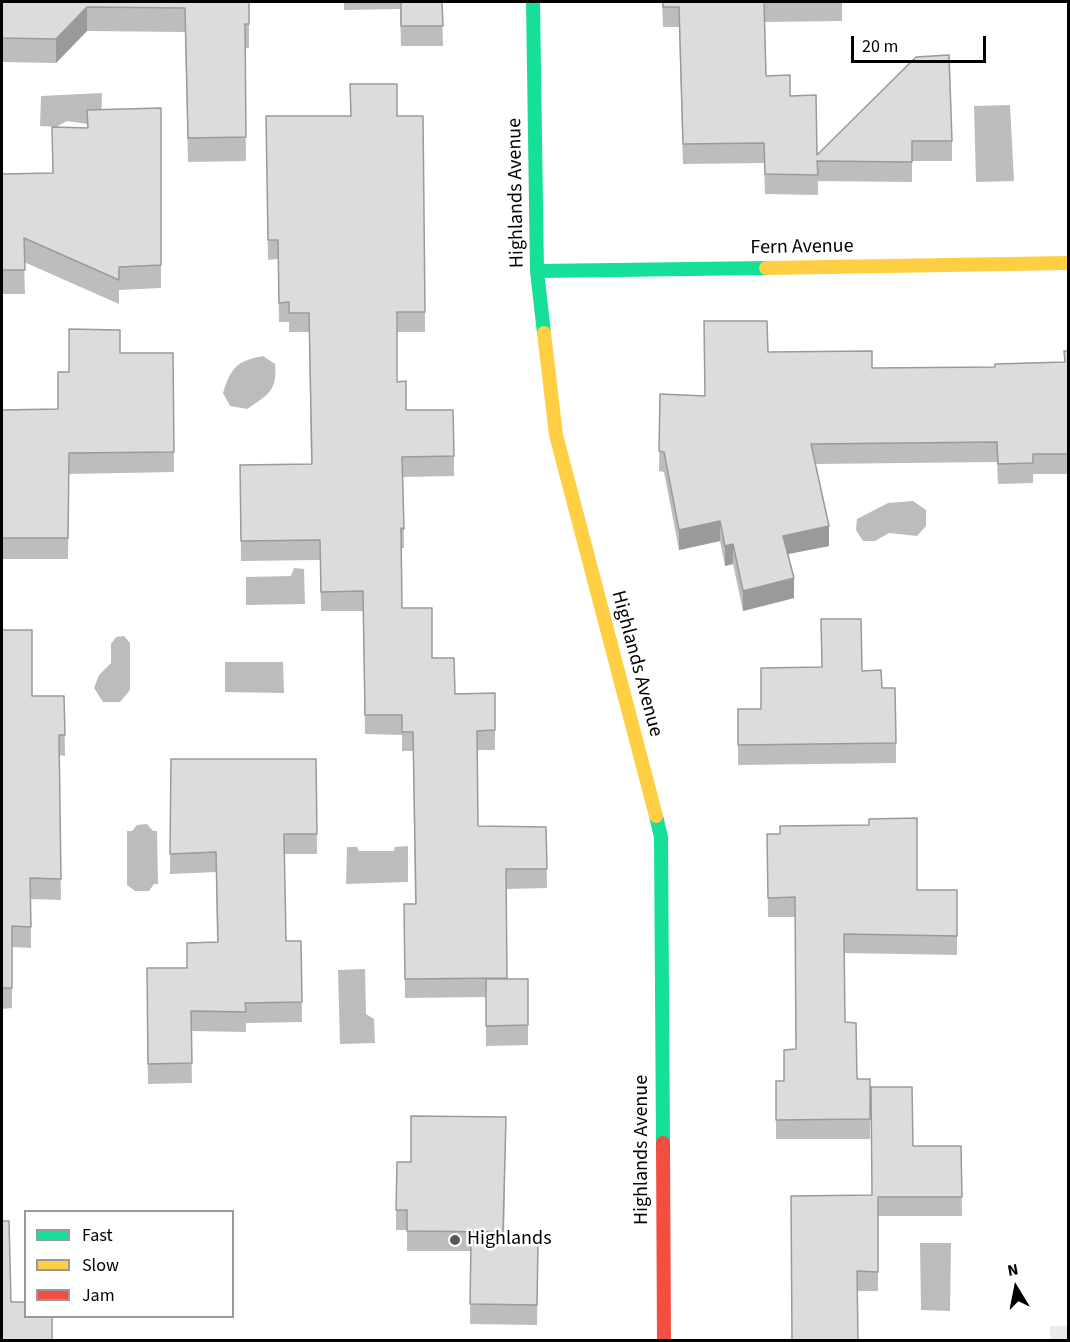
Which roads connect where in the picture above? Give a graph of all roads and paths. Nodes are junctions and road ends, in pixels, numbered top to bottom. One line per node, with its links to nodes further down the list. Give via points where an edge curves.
1 (533, 2): 3 (street, Highlands Avenue)
2 (1068, 263): 3 (street, Fern Avenue)
3 (537, 271): 4 (street, Highlands Avenue, via 556,435 661,837)
4 (664, 1341)

